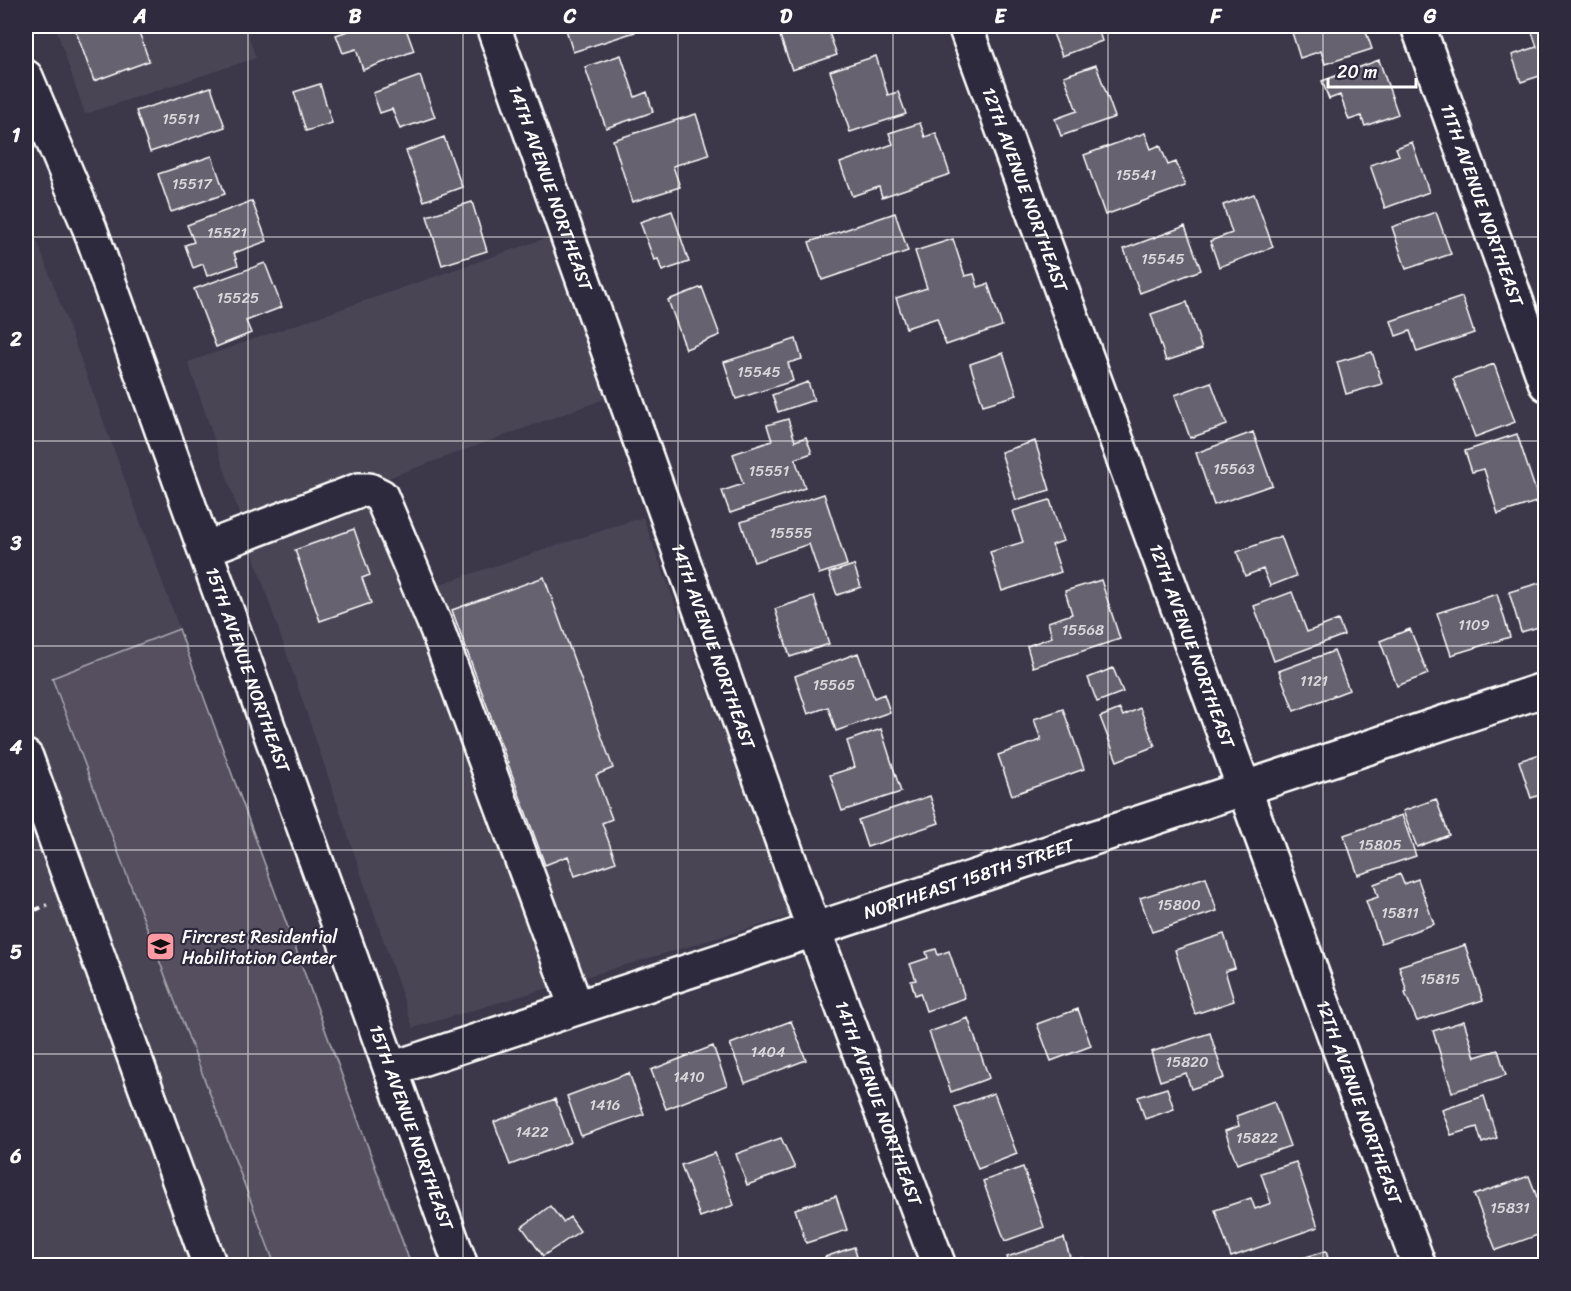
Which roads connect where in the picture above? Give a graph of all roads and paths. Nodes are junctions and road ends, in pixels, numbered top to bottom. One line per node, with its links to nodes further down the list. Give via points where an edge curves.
1 (493, 26): 10 (street, 14TH AVENUE NORTHEAST)
2 (965, 26): 9 (street, 12TH AVENUE NORTHEAST)
3 (1418, 26): 5 (street, 11TH AVENUE NORTHEAST)
4 (26, 76): 6 (street, 15TH AVENUE NORTHEAST, via 90,229)
5 (1545, 384)
6 (205, 549): 11 (street, via 359,490 381,496 437,630); 12 (street, 15TH AVENUE NORTHEAST)
7 (1545, 690): 9 (street, NORTHEAST 158TH STREET)
8 (26, 757): 13 (street)
9 (1245, 788): 10 (street, NORTHEAST 158TH STREET); 16 (street, 12TH AVENUE NORTHEAST)
10 (814, 930): 11 (street, NORTHEAST 158TH STREET); 15 (street, 14TH AVENUE NORTHEAST)
11 (576, 1008): 12 (street, NORTHEAST 158TH STREET)
12 (391, 1069): 14 (street, 15TH AVENUE NORTHEAST)
13 (210, 1266)
14 (461, 1266)
15 (939, 1266)
16 (1419, 1266)

